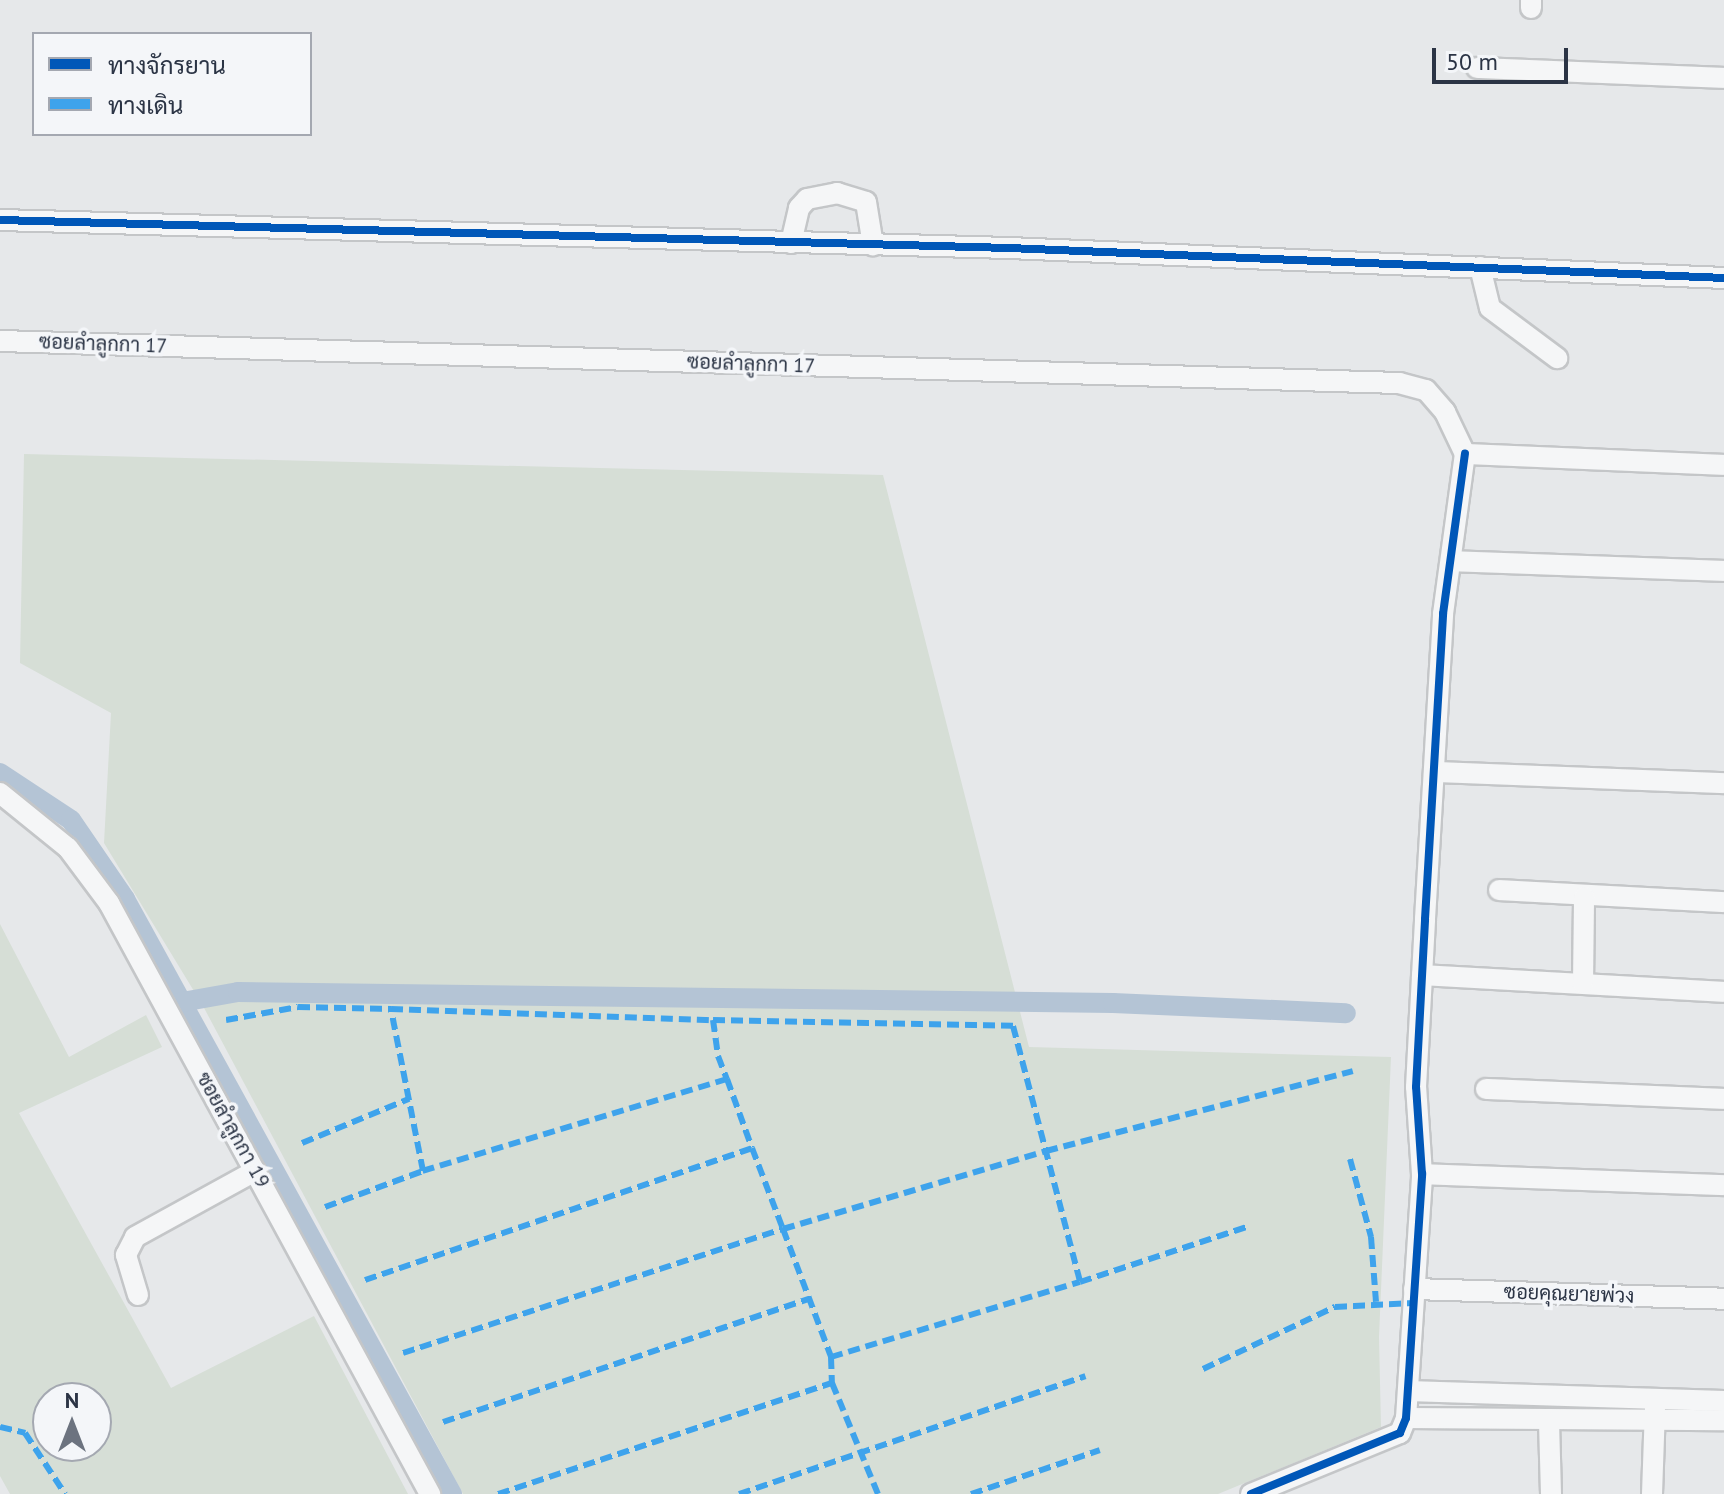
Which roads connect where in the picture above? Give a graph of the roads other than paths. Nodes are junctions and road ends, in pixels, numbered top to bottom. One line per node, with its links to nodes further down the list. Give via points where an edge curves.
1 (1477, 68): 2 (street)
2 (1724, 78)
3 (0, 220): 4 (street)
4 (791, 243): 5 (street); 5 (street, via 799,208 807,199 837,193 866,202)
5 (873, 245): 6 (street)
6 (1480, 267): 7 (street); 9 (street, via 1490,308)
7 (1724, 278)
8 (0, 341): 10 (street, ซอยลำลูกกา 17, via 1399,383 1426,390 1445,412)
9 (1557, 358)
10 (1465, 454): 11 (street); 12 (street)
11 (1724, 465)
12 (1451, 561): 13 (street); 14 (street)
13 (1724, 571)
14 (1434, 772): 15 (street); 20 (street)
15 (1724, 783)
16 (0, 793): 25 (street, ซอยลำลูกกา 19, via 68,848 109,903)
17 (1499, 890): 18 (street)
18 (1584, 897): 19 (street); 21 (street)
19 (1724, 902)
20 (1422, 975): 21 (street); 26 (street, via 1416,1087)
21 (1583, 983): 22 (street)
22 (1724, 992)
23 (1486, 1089): 24 (street)
24 (1724, 1099)
25 (255, 1171): 29 (street, via 135,1237 126,1255); 39 (street, ซอยลำลูกกา 19)
26 (1422, 1174): 27 (street); 28 (street)
27 (1724, 1185)
28 (1414, 1289): 30 (street, ซอยคุณยายพ่วง); 31 (street)
29 (138, 1295)
30 (1724, 1299)
31 (1408, 1391): 32 (street); 38 (street)
32 (1519, 1393): 34 (street); 36 (street)
33 (1724, 1401): 34 (street)
34 (1655, 1407): 35 (street); 37 (street); 42 (street)
35 (1724, 1420)
36 (1519, 1421): 37 (street); 38 (street)
37 (1549, 1422): 41 (street)
38 (1403, 1425): 40 (street)
39 (430, 1494)
40 (1251, 1494)
41 (1551, 1494)
42 (1652, 1494)

